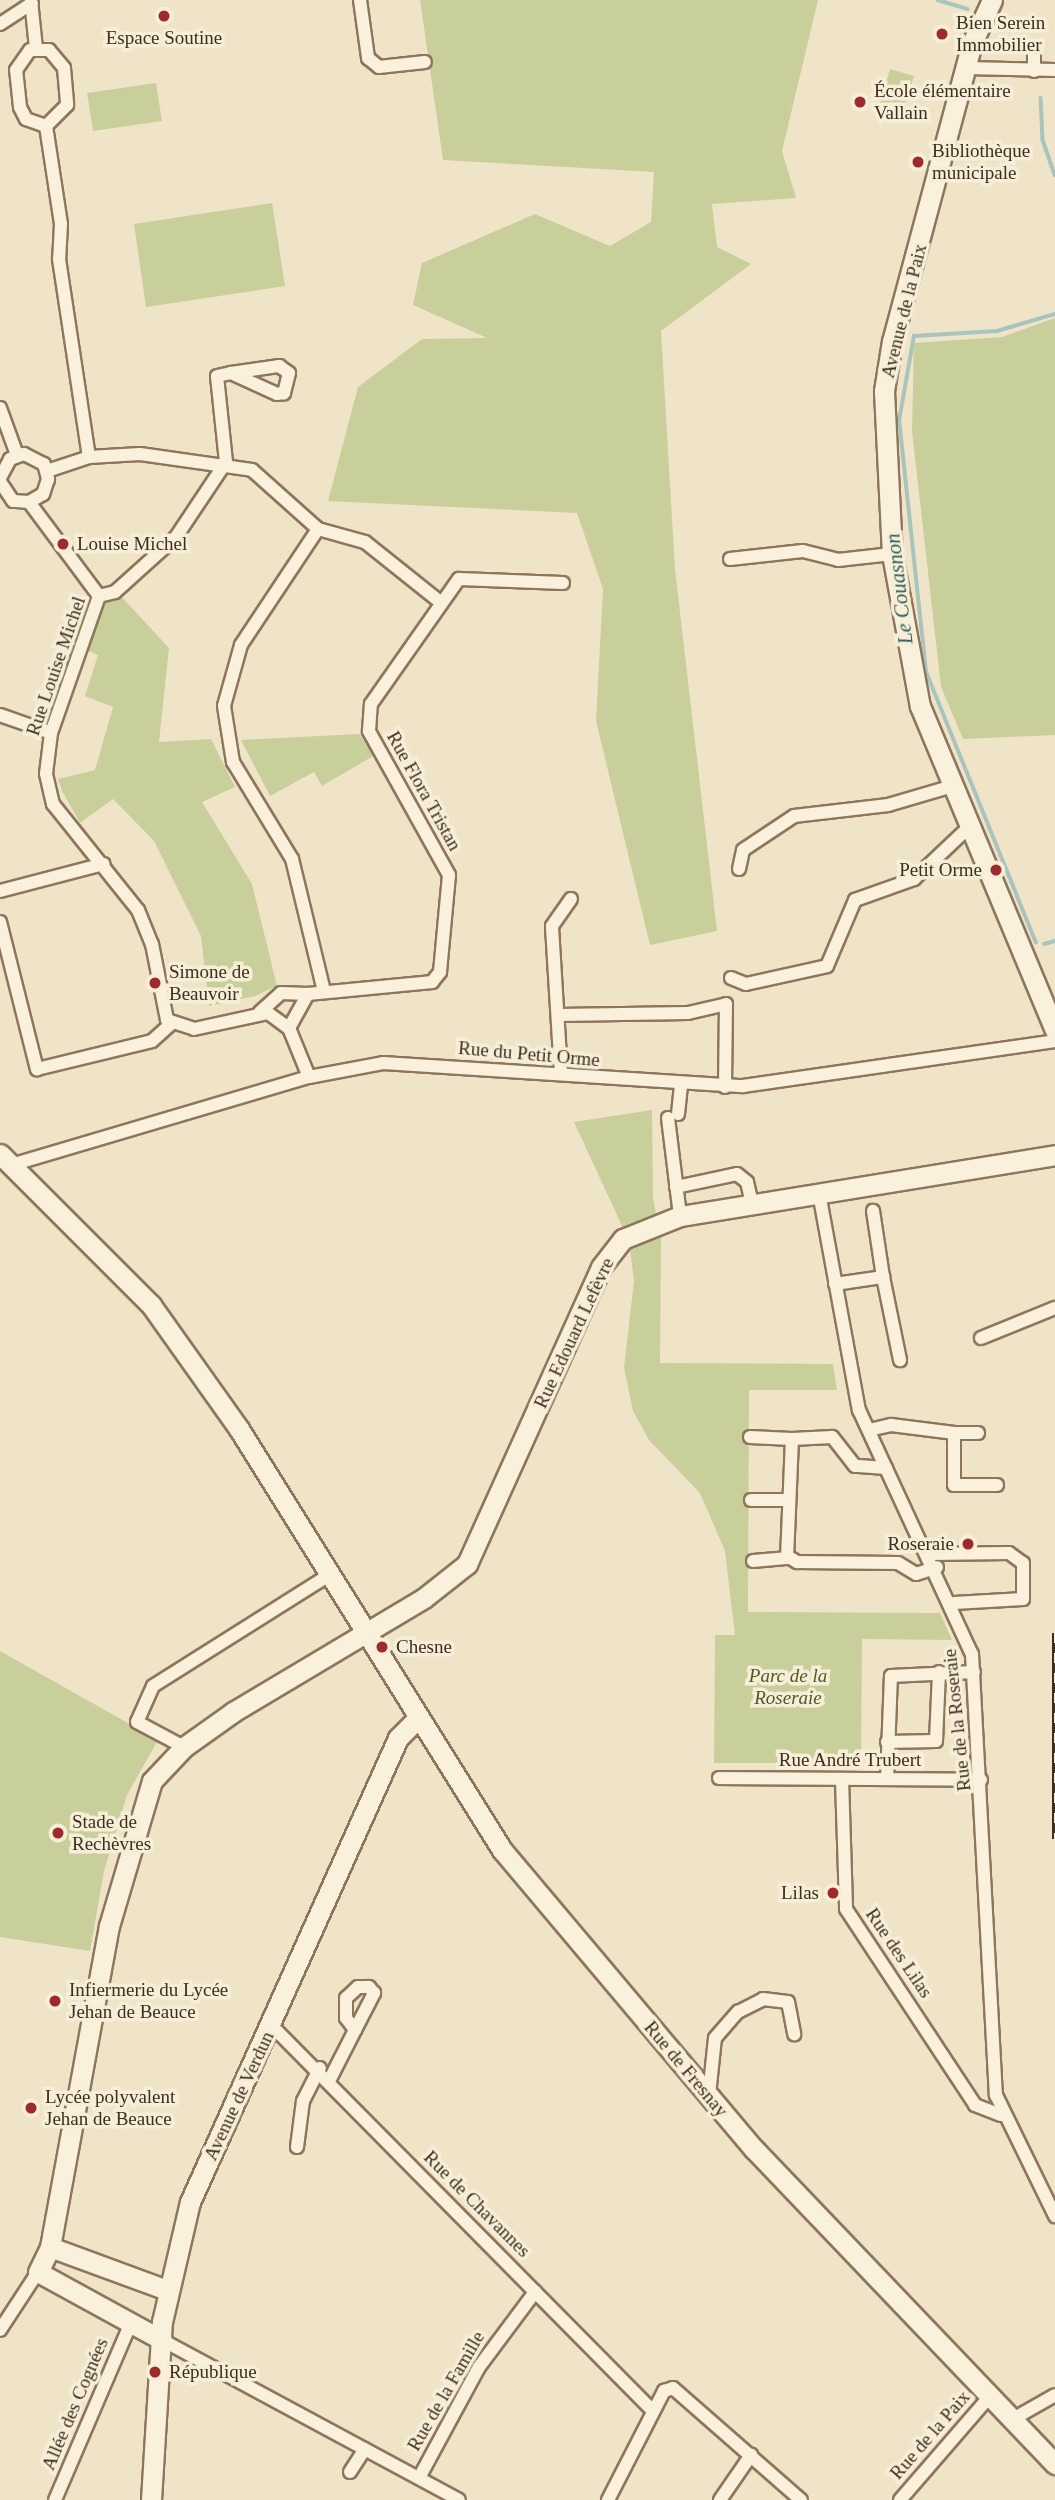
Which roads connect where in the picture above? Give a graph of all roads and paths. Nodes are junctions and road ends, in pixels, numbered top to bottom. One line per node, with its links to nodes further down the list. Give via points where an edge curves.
1 (360, 0): 7 (street, via 368,58 379,67)
2 (992, 0): 8 (street, Avenue de la Paix)
3 (32, 2): 4 (street); 5 (street)
4 (0, 24)
5 (36, 48): 11 (street, via 20,57 15,76 22,113); 11 (street, via 61,60 68,91 65,111)
6 (1034, 52): 9 (street)
7 (425, 62)
8 (965, 68): 9 (street); 21 (street, Avenue de la Paix, via 884,391)
9 (1034, 71): 10 (street)
10 (1055, 71)
11 (46, 126): 15 (street, via 61,224 59,259)
12 (231, 373): 16 (street, via 217,376)
13 (0, 408): 14 (street)
14 (17, 456): 17 (street, via 32,456); 18 (street)
15 (89, 457): 16 (street); 17 (street)
16 (226, 462): 20 (street, via 276,487); 24 (street, Rue Louise Michel, via 176,537 115,592)
17 (47, 471): 19 (street, via 47,487)
18 (1, 485): 19 (street, via 13,500)
19 (29, 502): 24 (street)
20 (318, 528): 25 (street, via 365,542); 36 (street, via 242,645 224,706 233,762 292,859)
21 (892, 554): 22 (street, via 838,560 803,551); 28 (street, Avenue de la Paix, via 920,706)
22 (730, 559)
23 (563, 583): 25 (street, Rue Flora Tristan, via 468,576)
24 (99, 596): 27 (street, Rue Louise Michel)
25 (439, 601): 36 (street, Rue Flora Tristan, via 368,717 376,747 449,875 440,972 432,982)
26 (0, 715): 27 (street)
27 (51, 733): 30 (street, Rue Louise Michel, via 46,774 53,804)
28 (949, 787): 29 (street, Avenue de la Paix); 31 (street, via 888,805 794,816 743,850)
29 (968, 828): 35 (street, via 914,879 855,900 827,966 746,984); 42 (street, Avenue de la Paix)
30 (104, 864): 32 (street); 40 (street, Rue Louise Michel, via 147,931 163,1014)
31 (739, 869)
32 (0, 891)
33 (571, 899): 39 (street, via 552,926)
34 (0, 922): 40 (street, via 37,1069 152,1041)
35 (731, 978)
36 (324, 991): 37 (street, Rue Flora Tristan)
37 (308, 994): 38 (street, Rue Flora Tristan, via 281,993); 41 (street)
38 (260, 1012): 40 (street, Rue Flora Tristan, via 194,1029); 41 (street)
39 (558, 1015): 44 (street); 47 (street, via 688,1013 726,1004)
40 (171, 1024)
41 (289, 1028): 45 (street)
42 (1055, 1030)
43 (1055, 1041): 47 (street, Rue du Petit Orme)
44 (561, 1074): 45 (street, Rue du Petit Orme, via 383,1063); 46 (street, Rue du Petit Orme)
45 (309, 1077): 49 (street, Rue du Petit Orme)
46 (681, 1085): 47 (street, Rue du Petit Orme); 50 (street, via 673,1116)
47 (725, 1087)
48 (1055, 1155): 51 (street, Rue Edouard Lefèvre)
49 (6, 1160): 73 (street, Rue de Fresnay, via 151,1305 239,1429)
50 (676, 1187): 52 (street, via 737,1174 747,1182); 54 (street)
51 (819, 1193): 52 (street, Rue Edouard Lefèvre); 56 (street, Rue de la Roseraie)
52 (752, 1204): 54 (street, Rue Edouard Lefèvre)
53 (873, 1211): 55 (street)
54 (680, 1216): 75 (street, Rue Edouard Lefèvre, via 640,1229 609,1254 467,1564)
55 (883, 1277): 56 (street); 59 (street)
56 (835, 1284): 60 (street, Rue de la Roseraie, via 853,1384)
57 (1055, 1308): 58 (street)
58 (981, 1338)
59 (900, 1360)
60 (869, 1430): 61 (street, via 891,1425); 65 (street, Rue de la Roseraie)
61 (954, 1433): 62 (street); 66 (street, via 954,1485)
62 (978, 1433)
63 (750, 1437): 64 (street)
64 (792, 1439): 65 (street, via 832,1437 855,1466); 68 (street)
65 (886, 1468): 69 (street, Rue de la Roseraie)
66 (997, 1485)
67 (751, 1500): 68 (street)
68 (787, 1500): 70 (street)
69 (931, 1554): 72 (street, Rue de la Roseraie); 74 (street, via 1009,1553 1023,1563 1023,1599)
70 (789, 1559): 71 (street); 72 (street, via 898,1563 916,1574)
71 (753, 1561)
72 (937, 1567): 74 (street, Rue de la Roseraie)
73 (328, 1576): 75 (street, Rue de Fresnay); 80 (street, via 153,1686 137,1722)
74 (954, 1603): 77 (street, Rue de la Roseraie)
75 (364, 1635): 78 (street, Rue de Fresnay); 80 (street, Rue Edouard Lefèvre)
76 (939, 1672): 77 (street); 79 (street, via 891,1676); 79 (street, via 936,1741)
77 (974, 1672): 84 (street, Rue de la Roseraie)
78 (417, 1719): 85 (street, Avenue de Verdun, via 398,1738); 89 (street, Rue de Fresnay, via 502,1850)
79 (887, 1742): 83 (street)
80 (184, 1747): 96 (street, via 143,1800 109,1926)
81 (719, 1778): 82 (street, Rue André Trubert)
82 (842, 1779): 83 (street, Rue André Trubert); 93 (street, Rue des Lilas, via 846,1909 975,2105)
83 (887, 1779): 84 (street, Rue André Trubert)
84 (981, 1780): 93 (street, Rue de la Roseraie)
85 (272, 2026): 90 (street, Rue de Chavannes); 98 (street, Avenue de Verdun, via 190,2202)
86 (355, 2030): 91 (street)
87 (794, 2034): 88 (street, via 788,2002 763,1999 720,2025)
88 (709, 2057): 89 (street); 92 (street)
89 (683, 2066): 92 (street, Rue de Fresnay)
90 (320, 2068): 91 (street, Rue de Chavannes); 94 (street, via 303,2101)
91 (330, 2079): 99 (street, Rue de Chavannes)
92 (709, 2099): 104 (street, Rue de Fresnay)
93 (1001, 2115): 95 (street, Rue de la Roseraie)
94 (297, 2147)
95 (1055, 2216)
96 (50, 2247): 97 (street); 98 (street)
97 (38, 2272): 100 (street); 101 (street)
98 (167, 2290): 102 (street, Avenue de Verdun)
99 (535, 2292): 105 (street, Rue de Chavannes); 111 (street, Rue de la Famille, via 479,2367)
100 (131, 2323): 102 (street); 112 (street, Allée des Cognées)
101 (0, 2330)
102 (162, 2340): 107 (street); 113 (street, Avenue de Verdun)
103 (1055, 2395): 106 (street)
104 (990, 2396): 106 (street, Rue de Fresnay); 118 (street, Rue de la Paix)
105 (653, 2412): 108 (street, via 673,2388); 115 (street)
106 (1013, 2419): 109 (street, Rue de Fresnay)
107 (365, 2449): 110 (street); 111 (street)
108 (751, 2455): 116 (street); 117 (street)
109 (1055, 2464)
110 (350, 2472)
111 (419, 2478): 114 (street)
112 (55, 2500)
113 (151, 2500)
114 (459, 2500)
115 (608, 2500)
116 (720, 2500)
117 (801, 2500)
118 (900, 2500)

